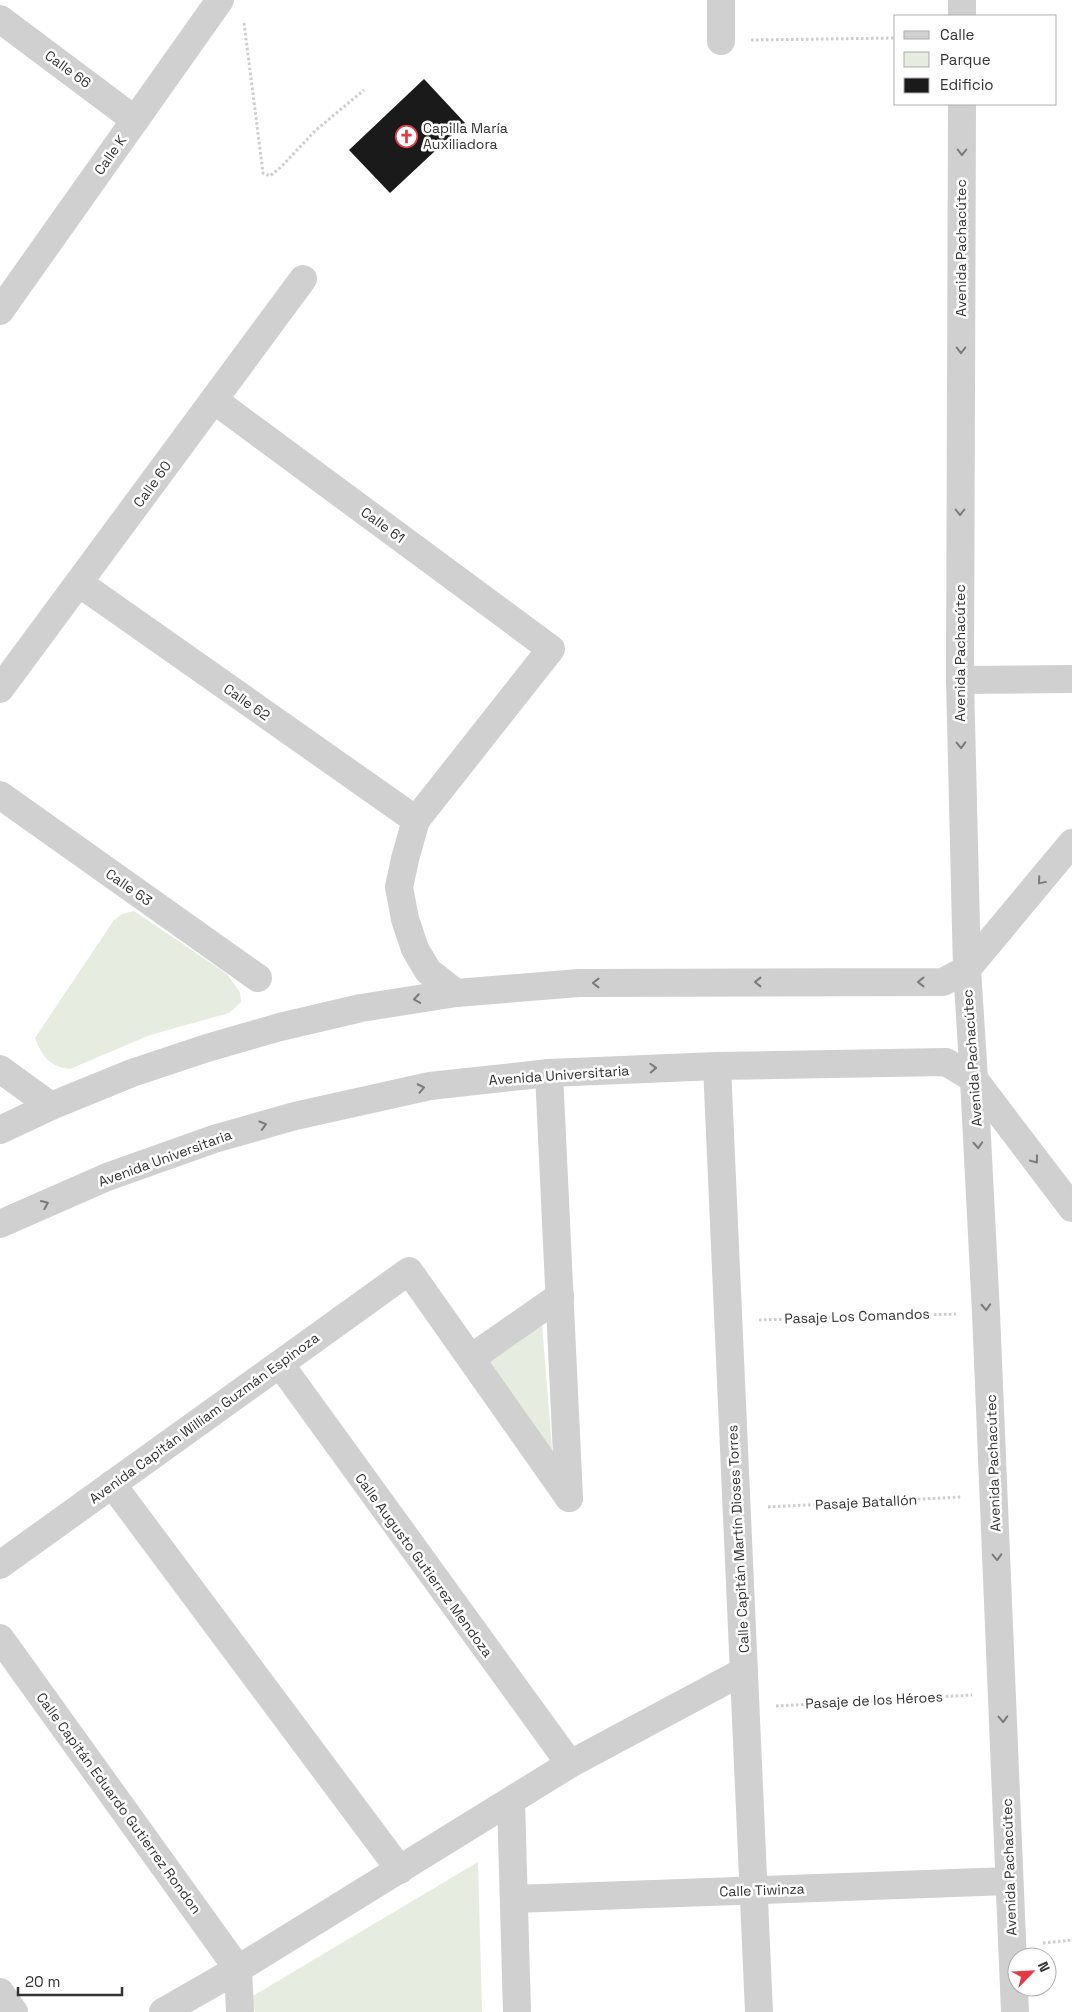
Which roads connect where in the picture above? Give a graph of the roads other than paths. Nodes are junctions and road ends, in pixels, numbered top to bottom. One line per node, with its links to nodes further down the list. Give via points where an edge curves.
1 (220, 0): 8 (street, Calle K)
2 (721, 0): 6 (street)
3 (962, 0): 4 (street)
4 (962, 15)
5 (0, 19): 8 (street, Calle 66)
6 (721, 41)
7 (962, 105): 14 (street, Avenida Pachacútec, one-way to 14)
8 (135, 120): 10 (street, Calle K)
9 (303, 279): 11 (street, Calle 60)
10 (2, 304)
11 (214, 400): 12 (street, Calle 60); 17 (street, Calle 61, via 551,649)
12 (79, 583): 15 (street, Calle 60); 17 (street, Calle 62)
13 (1072, 679): 14 (street)
14 (960, 680): 19 (street, Avenida Pachacútec, one-way to 19)
15 (0, 689)
16 (0, 795): 20 (street, Calle 63)
17 (416, 820): 21 (street, via 399,887 405,919 415,949 428,971)
18 (1072, 843): 19 (street, one-way to 19)
19 (967, 969): 21 (street, one-way to 21, via 943,982 579,983); 25 (street, Avenida Pachacútec)
20 (258, 978)
21 (456, 993): 26 (street, one-way to 26, via 361,1008 274,1029 132,1073)
22 (717, 1066): 24 (street, Avenida Universitaria, one-way to 22); 25 (street, Avenida Universitaria, via 946,1062); 36 (street, Calle Capitán Martín Dioses Torres)
23 (0, 1069): 26 (street)
24 (549, 1073): 29 (street, Avenida Universitaria, one-way to 24, via 107,1178 214,1139 295,1116 430,1086); 30 (street)
25 (974, 1079): 28 (street, Avenida Universitaria, one-way to 28); 40 (street, Avenida Pachacútec, one-way to 40)
26 (51, 1106): 27 (street)
27 (0, 1130)
28 (1072, 1208)
29 (0, 1224)
30 (560, 1296): 31 (street); 31 (street, via 569,1498)
31 (471, 1358): 32 (street, Avenida Capitán William Guzmán Espinoza, via 408,1271)
32 (280, 1364): 33 (street, Avenida Capitán William Guzmán Espinoza); 37 (street, Calle Augusto Gutierrez Mendoza)
33 (112, 1484): 34 (street, Avenida Capitán William Guzmán Espinoza); 39 (street)
34 (0, 1565)
35 (0, 1638): 43 (street, Calle Capitán Eduardo Gutierrez Rondon)
36 (744, 1671): 37 (street); 41 (street, Calle Capitán Martín Dioses Torres)
37 (570, 1764): 38 (street)
38 (511, 1800): 39 (street); 42 (street)
39 (400, 1870): 43 (street)
40 (1010, 1881): 41 (street, Calle Tiwinza); 50 (street, Avenida Pachacútec)
41 (754, 1890): 42 (street, Calle Tiwinza); 49 (street, Calle Capitán Martín Dioses Torres)
42 (514, 1899): 48 (street)
43 (238, 1969): 46 (street); 47 (street)
44 (0, 1992): 45 (street)
45 (14, 2012)
46 (163, 2012)
47 (240, 2012)
48 (517, 2012)
49 (759, 2012)
50 (1015, 2012)

